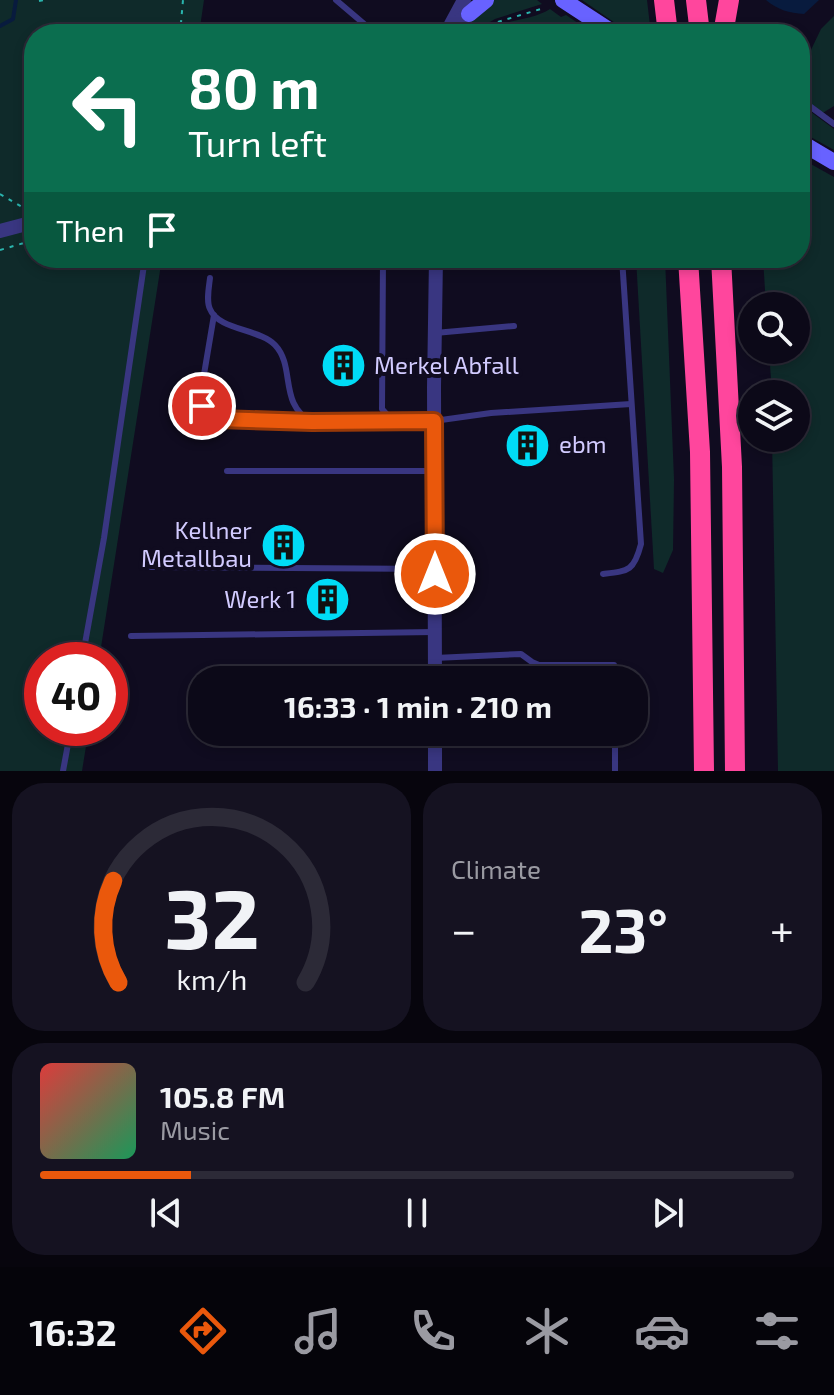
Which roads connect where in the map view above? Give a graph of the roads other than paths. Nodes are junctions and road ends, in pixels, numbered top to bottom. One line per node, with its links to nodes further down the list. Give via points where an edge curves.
1 (336, 0): 8 (lane)
2 (483, 0): 7 (main road)
3 (664, 0): 11 (highway)
4 (696, 0): 12 (highway)
5 (729, 0): 13 (highway)
6 (566, 2): 10 (main road)
7 (467, 7): 9 (street)
8 (364, 24)
9 (452, 24)
10 (600, 24)
11 (667, 24)
12 (699, 24)
13 (725, 24)
14 (810, 106): 15 (lane)
15 (834, 124)
16 (810, 148): 17 (main road)
17 (834, 162)
18 (24, 225): 19 (street)
19 (0, 231)
20 (144, 268): 41 (lane)
21 (383, 268): 33 (lane, via 382,409)
22 (436, 268): 29 (street)
23 (623, 268): 30 (lane)
24 (689, 268): 51 (highway, via 700,452)
25 (722, 268): 52 (highway, via 732,467)
26 (210, 278): 27 (lane, via 209,308)
27 (214, 315): 32 (lane, via 277,348 292,400); 32 (lane, via 200,398 207,412 219,419)
28 (514, 326): 29 (lane)
29 (435, 333): 31 (street)
30 (631, 404): 31 (lane); 38 (lane, via 641,544 631,568)
31 (434, 421): 33 (lane); 35 (street)
32 (312, 422): 33 (lane)
33 (397, 422)
34 (227, 471): 35 (lane)
35 (434, 471): 37 (street)
36 (151, 567): 37 (lane)
37 (435, 569): 39 (street)
38 (603, 574)
39 (435, 632): 40 (lane); 42 (street)
40 (131, 636)
41 (85, 642)
42 (435, 658): 43 (street); 44 (lane, via 521,654 539,665)
43 (435, 666)
44 (614, 666)
45 (68, 746): 48 (lane)
46 (435, 746): 49 (street)
47 (615, 746): 50 (lane)
48 (63, 771)
49 (435, 771)
50 (615, 771)
51 (704, 771)
52 (735, 771)

